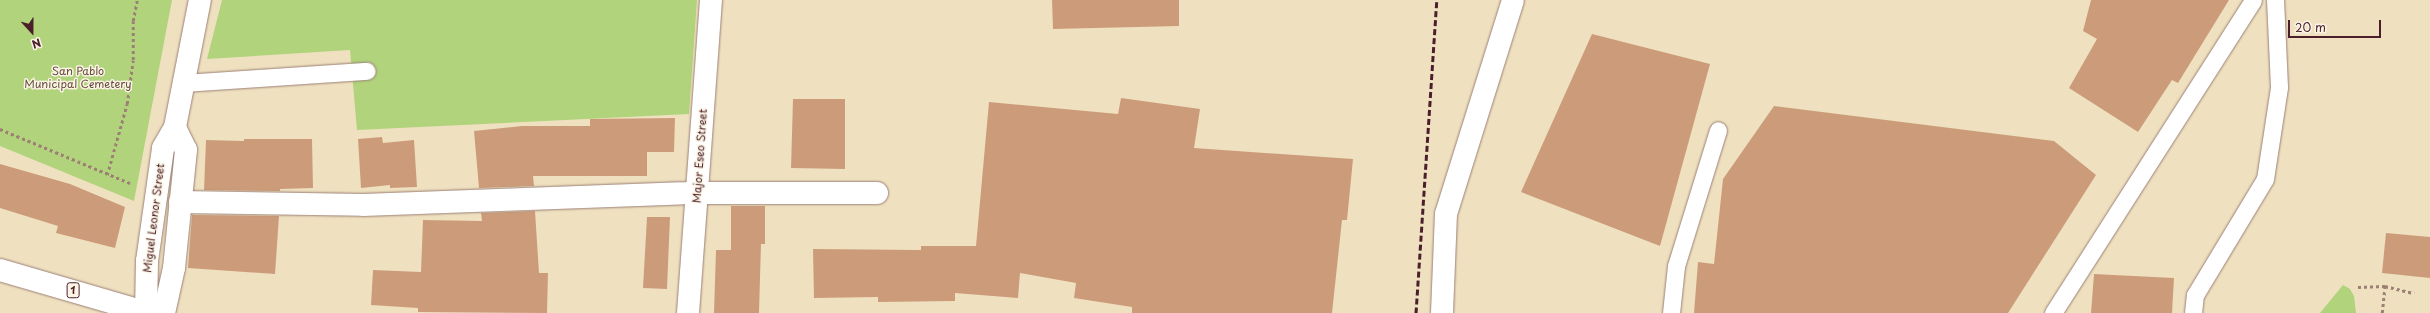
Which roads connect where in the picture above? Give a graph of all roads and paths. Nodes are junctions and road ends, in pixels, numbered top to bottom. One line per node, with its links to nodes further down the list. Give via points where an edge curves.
1 (137, 0): 12 (path, via 127,104)
2 (200, 0): 8 (street, Miguel Leonor Street)
3 (711, 0): 15 (street, Major Eseo Street)
4 (1513, 0): 24 (street, via 1446,214)
5 (2253, 0): 26 (lane)
6 (2275, 0): 27 (lane, via 2279,87 2265,179 2195,295)
7 (367, 71): 8 (lane)
8 (184, 83): 9 (street, Miguel Leonor Street)
9 (175, 127): 13 (street, Miguel Leonor Street, via 163,148); 16 (street, via 186,150)
10 (0, 129): 12 (path)
11 (1718, 130): 25 (lane, via 1676,266)
12 (107, 175): 13 (path)
13 (157, 192): 21 (street, Miguel Leonor Street, via 147,261)
14 (877, 193): 15 (street)
15 (697, 194): 16 (street, via 363,205); 23 (street, Major Eseo Street)
16 (180, 202): 22 (street, via 174,268)
17 (0, 270): 21 (street, 1)
18 (2385, 286): 19 (path); 20 (path); 28 (path)
19 (2358, 287)
20 (2414, 293)
21 (147, 313)
22 (164, 313)
23 (688, 313)
24 (1442, 313)
25 (1671, 313)
26 (2053, 313)
27 (2193, 313)
28 (2382, 313)

